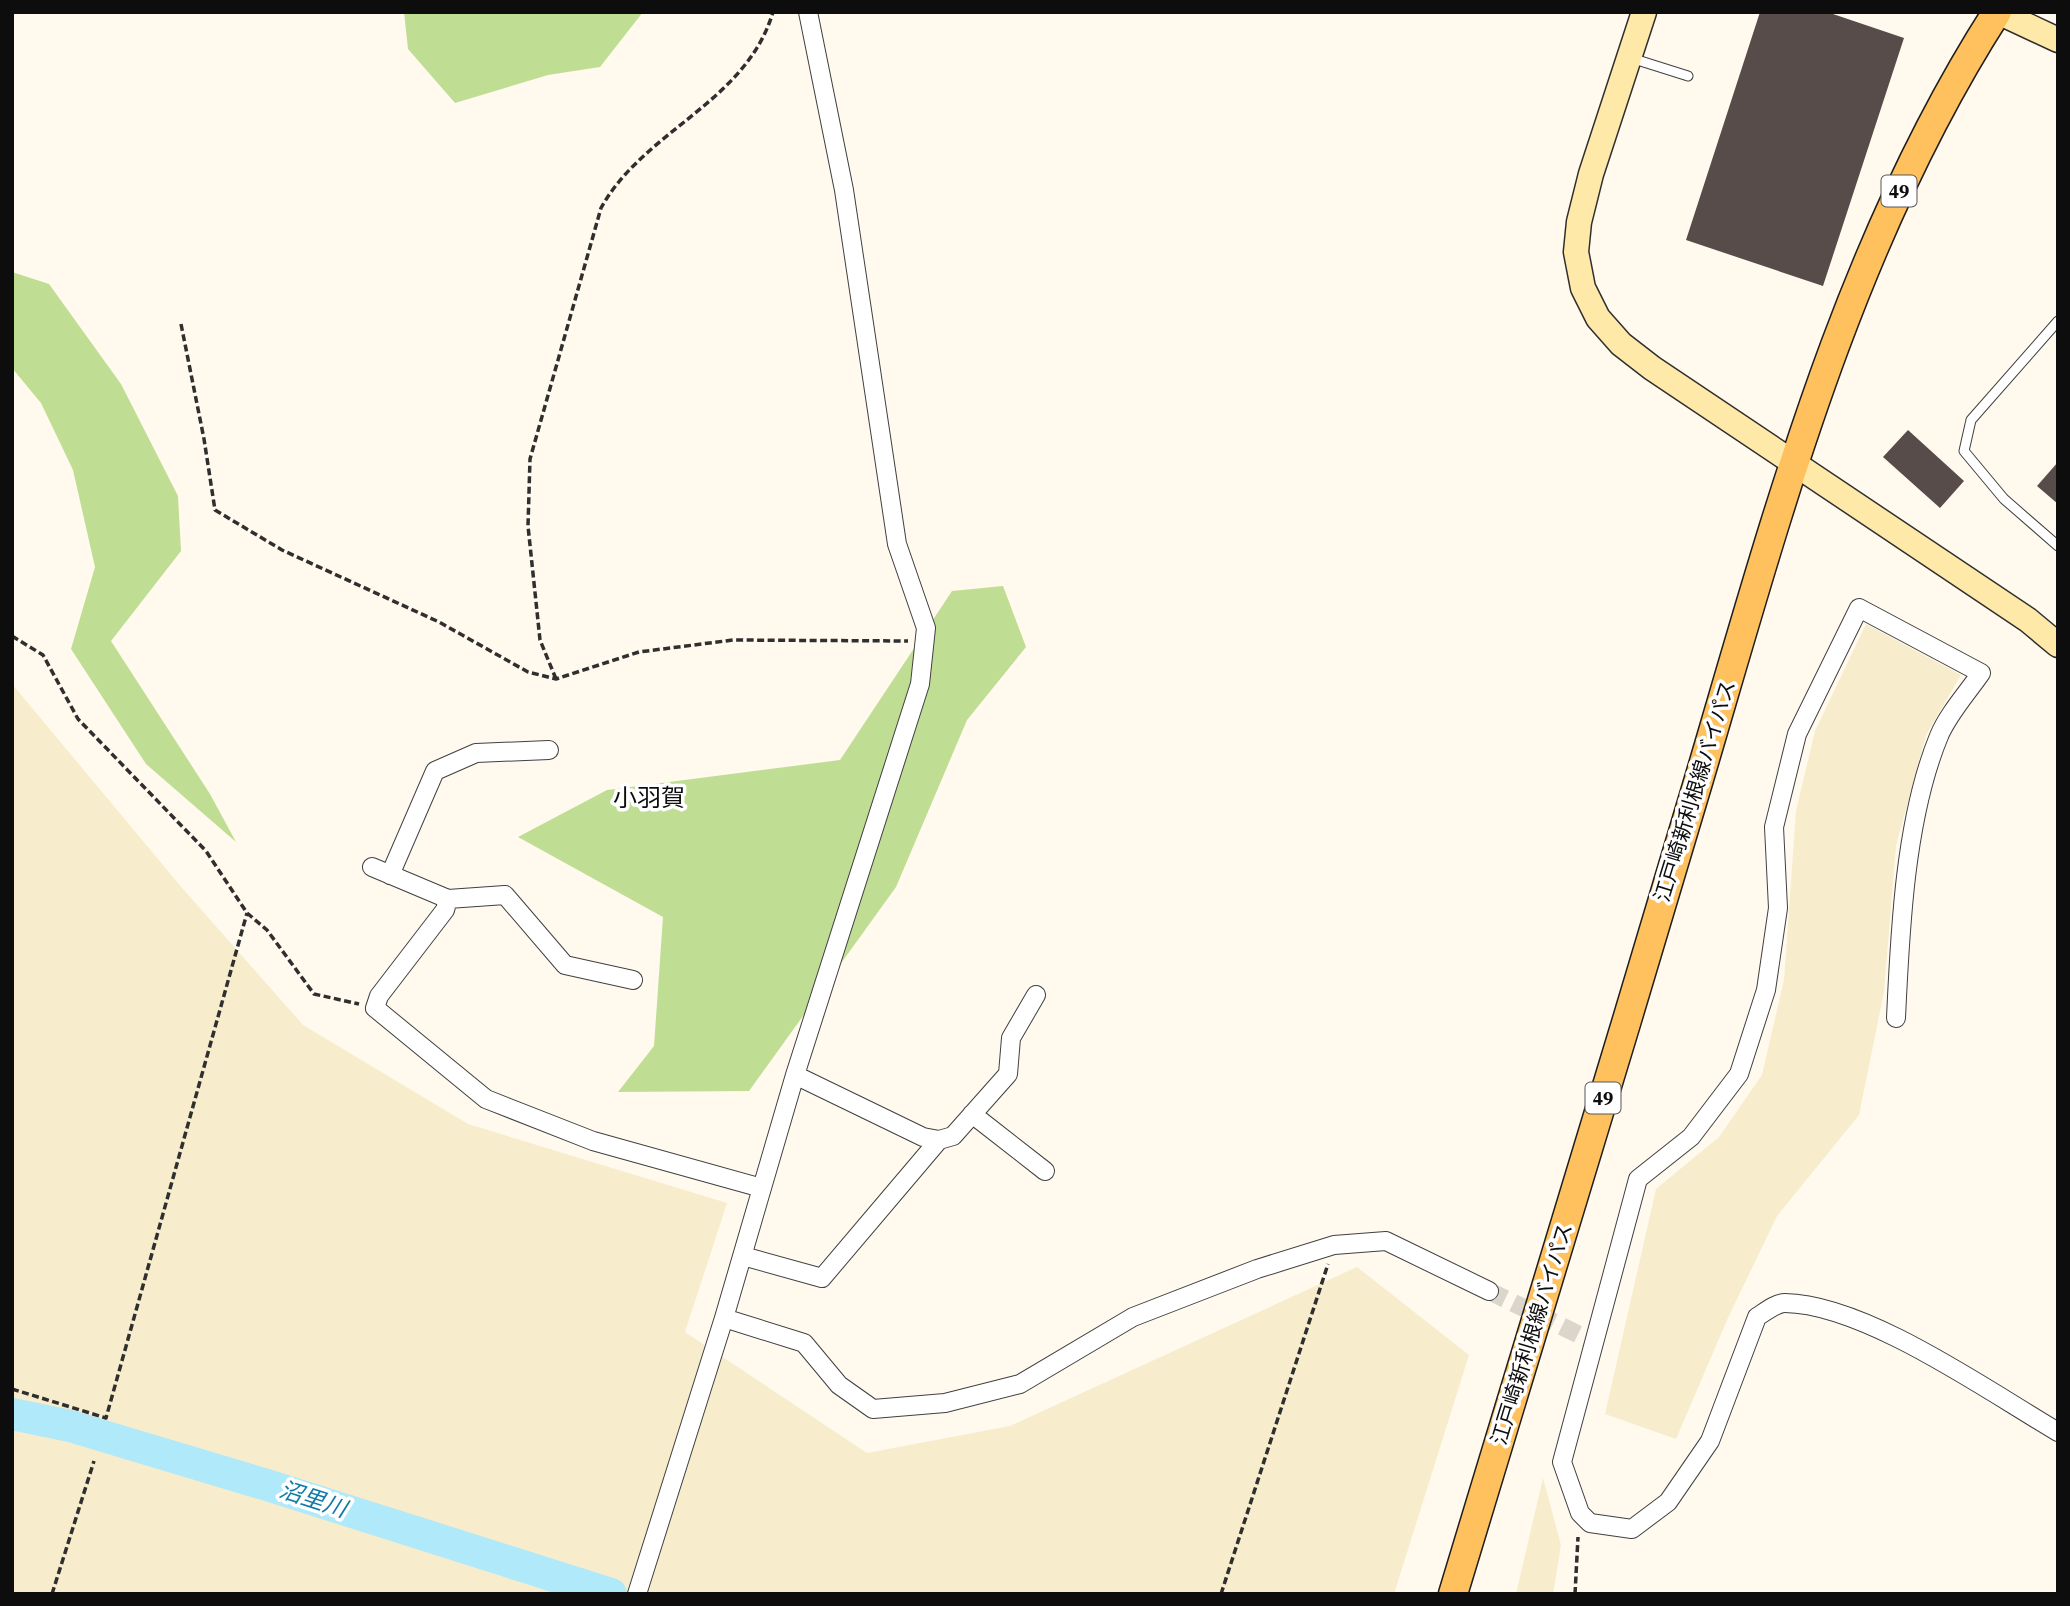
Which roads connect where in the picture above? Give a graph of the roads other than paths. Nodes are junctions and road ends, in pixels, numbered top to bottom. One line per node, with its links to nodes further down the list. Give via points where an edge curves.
1 (808, 12): 18 (street, via 844,190 897,544 926,628 920,684)
2 (1644, 12): 5 (street)
3 (1998, 12): 4 (street); 8 (main road, 江戸崎新利根線バイパス / 49, via 1930,125 1884,221)
4 (2058, 40)
5 (1629, 57): 6 (lane); 8 (street, via 1579,222 1576,252 1583,288 1598,318 1621,344)
6 (1688, 76)
7 (2058, 321): 9 (lane, via 1971,420 1964,452 2004,499)
8 (1795, 462): 10 (street); 28 (main road, 江戸崎新利根線バイパス / 49)
9 (2058, 546)
10 (2058, 645)
11 (549, 750): 13 (street, via 476,753 435,771)
12 (372, 867): 13 (street)
13 (390, 874): 14 (street)
14 (448, 899): 15 (street, via 505,895 565,965); 22 (street, via 445,910 379,996 375,1008 486,1099 593,1141)
15 (633, 980)
16 (1036, 995): 19 (street, via 1011,1038 1007,1074)
17 (1896, 1018): 26 (street, via 1900,928 1918,810 1940,734 1981,673 1859,608 1797,734 1774,827 1778,908 1766,990 1739,1074 1691,1137 1638,1179 1562,1462 1580,1513 1590,1523 1632,1529 1668,1502 1710,1441 1757,1317 1783,1303 1836,1311 1894,1336)
18 (795, 1075): 20 (street, via 923,1137); 22 (street)
19 (972, 1114): 20 (street, via 953,1136); 21 (street)
20 (939, 1140): 23 (street, via 822,1278)
21 (1045, 1171)
22 (762, 1188): 23 (street)
23 (743, 1255): 25 (street)
24 (1489, 1291): 25 (street, via 1386,1241 1334,1245 1133,1317 1020,1384 945,1403 873,1409 839,1385 804,1343)
25 (724, 1318): 27 (street)
26 (2058, 1432)
27 (637, 1594)
28 (1453, 1594)

